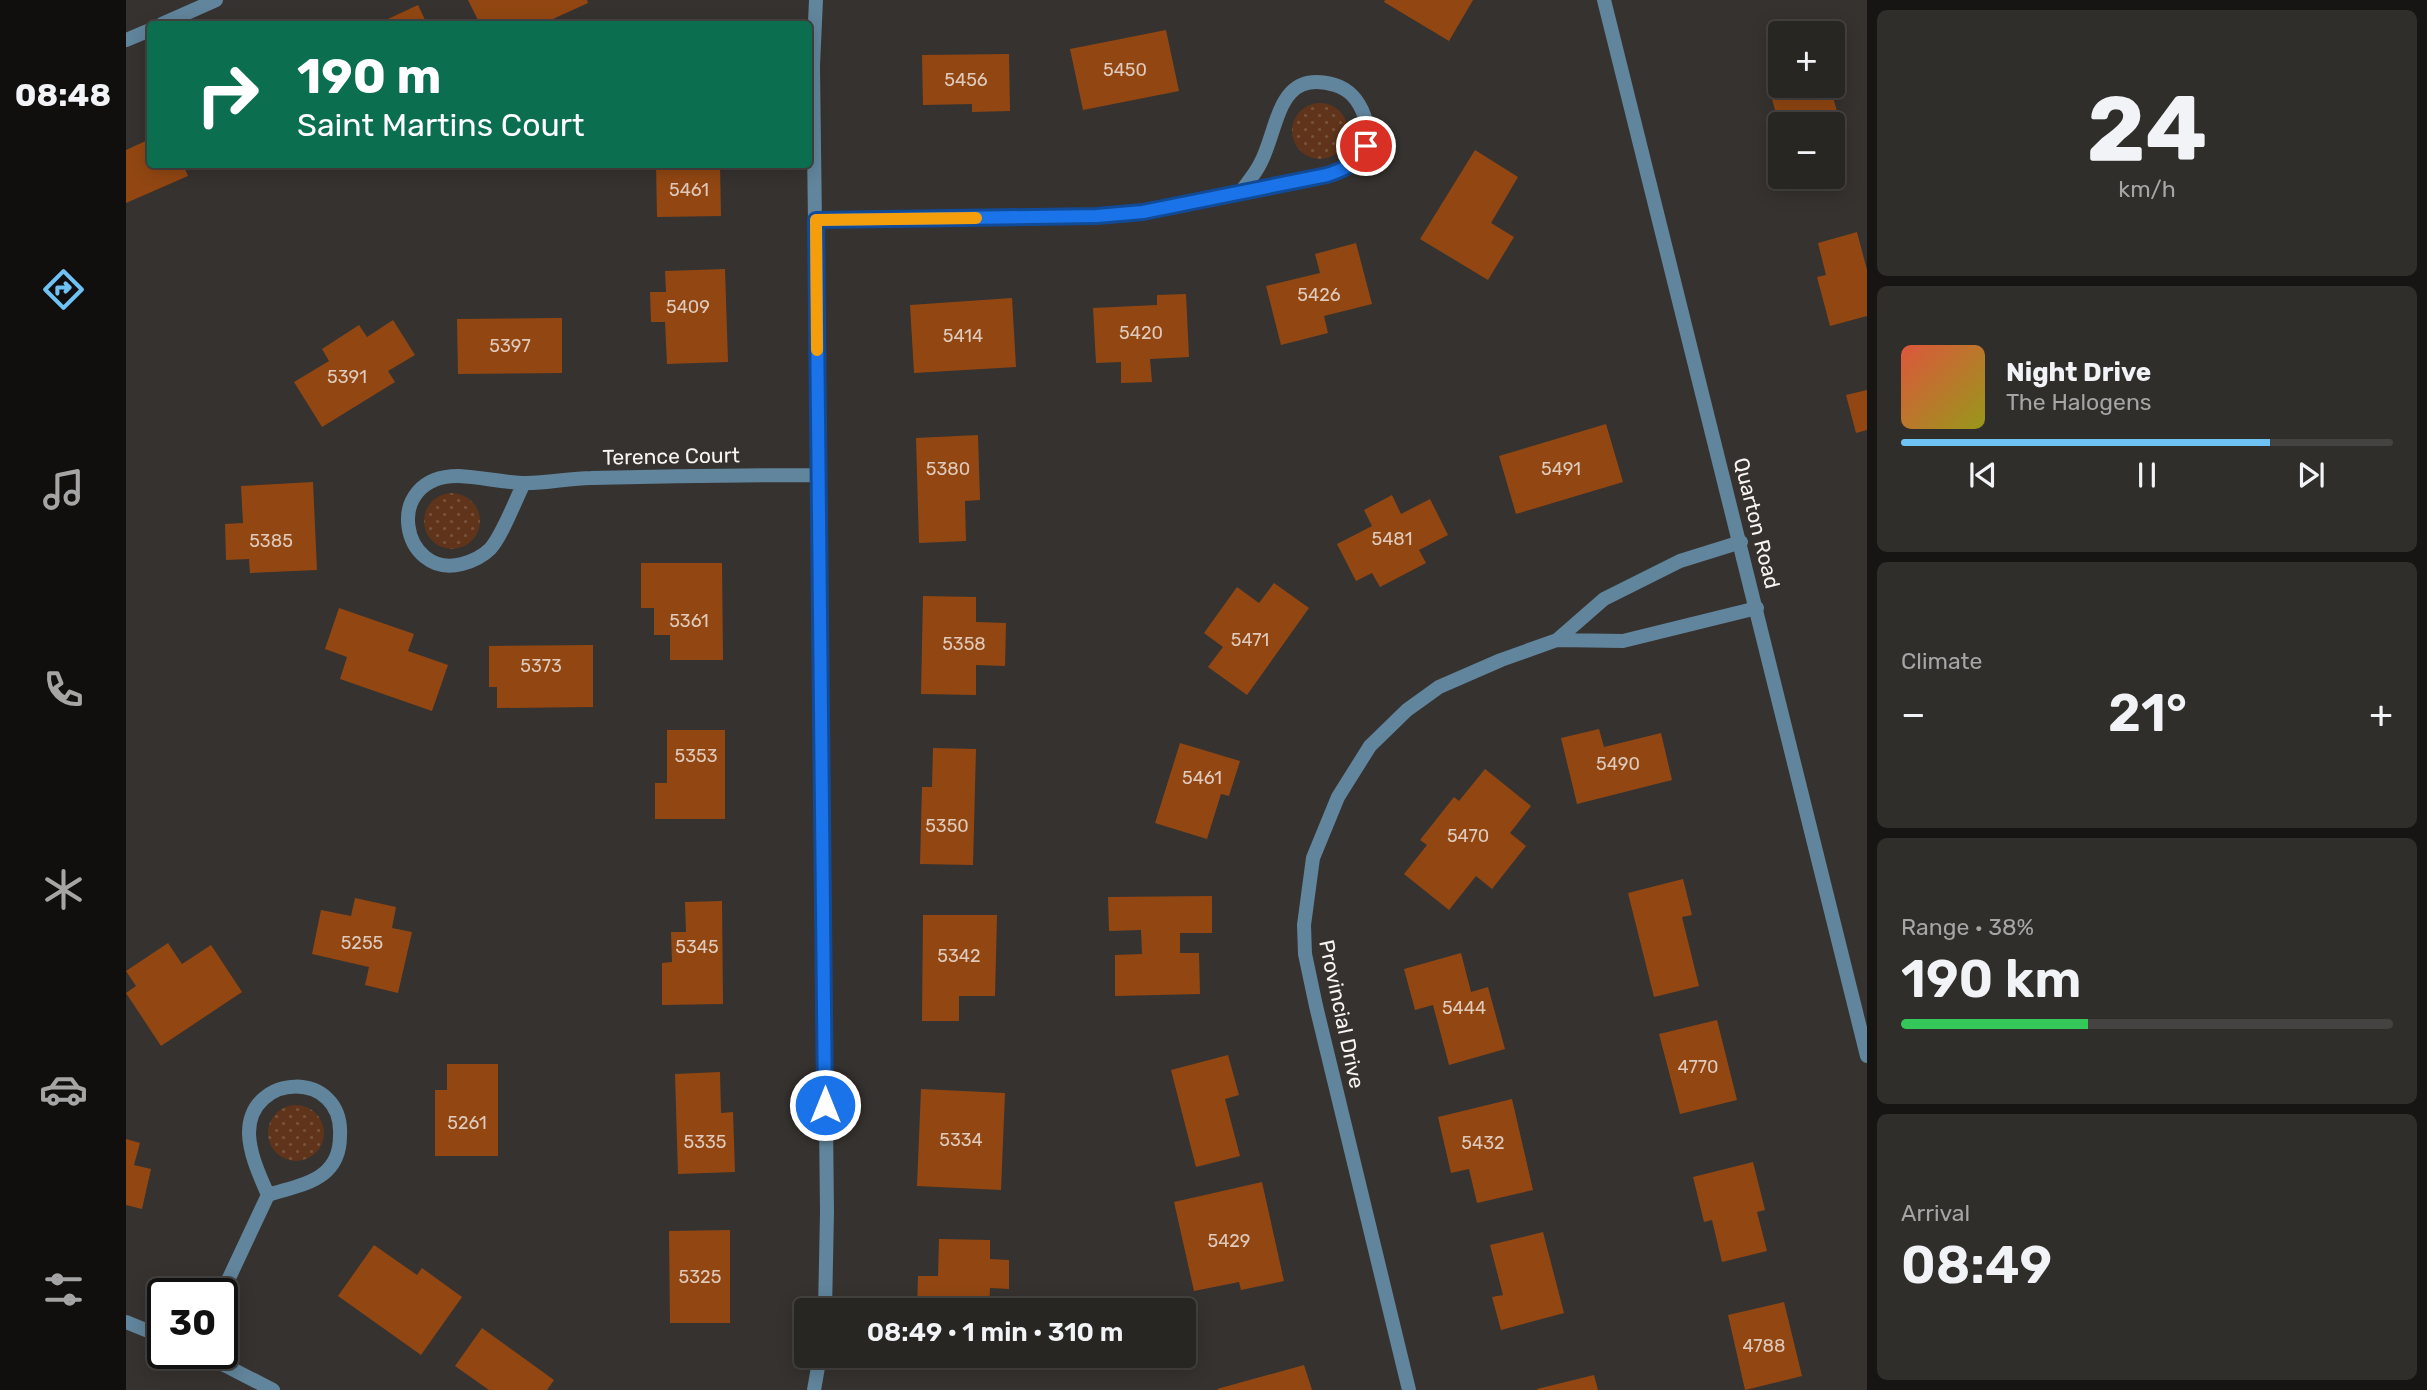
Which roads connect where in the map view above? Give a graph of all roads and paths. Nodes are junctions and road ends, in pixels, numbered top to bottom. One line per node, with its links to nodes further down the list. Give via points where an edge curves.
1 (216, 0): 4 (street)
2 (816, 0): 8 (street)
3 (1604, 0): 11 (street, Quarton Road)
4 (169, 21)
5 (147, 31): 6 (street)
6 (126, 40)
7 (1241, 193): 7 (street, via 1348,168 1366,146 1368,128 1352,94 1339,86 1311,82 1288,96 1261,162); 8 (street, via 1097,216)
8 (816, 220): 9 (street)
9 (819, 475): 10 (street, Terence Court); 17 (street)
10 (524, 483): 10 (street, Terence Court, via 459,476 430,481 410,503 408,527 416,547 433,563 445,566 477,559 491,548)
11 (1741, 542): 12 (street, Quarton Road); 13 (street, Provincial Drive, via 1680,561 1604,599)
12 (1757, 608): 13 (street, Provincial Drive, via 1623,641); 14 (street, Quarton Road)
13 (1557, 639): 24 (street, Provincial Drive, via 1467,673 1439,687 1398,718 1353,770 1313,858 1304,912 1308,973)
14 (1867, 1056)
15 (268, 1195): 15 (street, via 323,1174 340,1149 338,1114 315,1089 288,1086 273,1092 251,1116 251,1150); 16 (street)
16 (229, 1278)
17 (825, 1298)
18 (126, 1322): 19 (street)
19 (147, 1330)
20 (818, 1368): 23 (street)
21 (233, 1369): 22 (street)
22 (274, 1390)
23 (814, 1390)
24 (1409, 1390)

